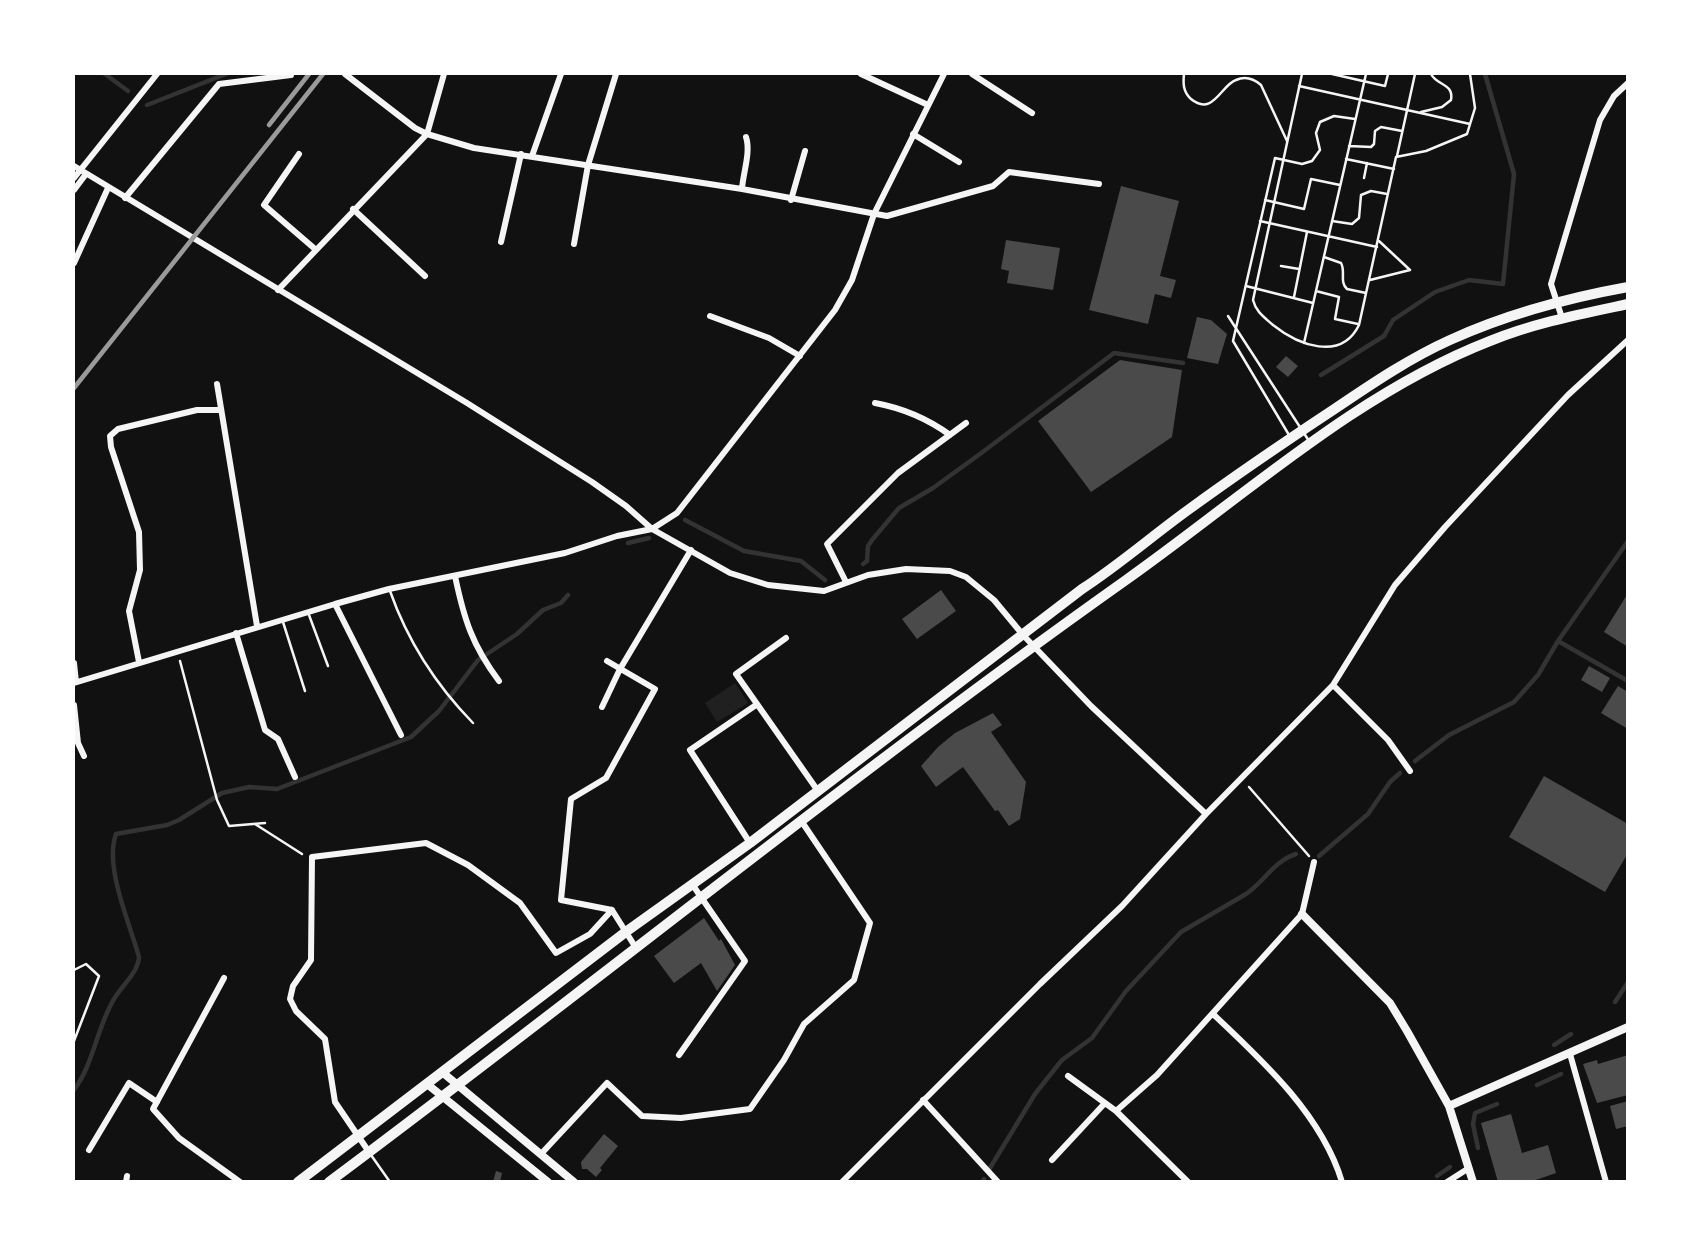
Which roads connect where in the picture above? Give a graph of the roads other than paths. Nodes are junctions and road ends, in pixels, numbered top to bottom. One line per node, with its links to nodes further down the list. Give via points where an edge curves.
1 (157, 74): 45 (street)
2 (345, 74): 29 (street)
3 (444, 74): 29 (street)
4 (561, 74): 37 (street)
5 (616, 74): 43 (street)
6 (861, 74): 22 (street)
7 (944, 74): 22 (street)
8 (972, 74): 24 (street)
9 (1184, 74): 32 (lane, via 1187,95 1202,104 1218,99 1237,79 1256,81)
10 (1302, 74): 20 (lane)
11 (1332, 74): 18 (lane)
12 (1366, 74): 18 (lane)
13 (1388, 74): 18 (lane, via 1385,86)
14 (1415, 74): 23 (lane)
15 (1431, 74): 25 (lane, via 1450,88 1451,100)
16 (1470, 74): 27 (lane, via 1475,108)
17 (291, 75): 54 (street, via 219,84)
18 (1364, 81): 21 (lane)
19 (1628, 83): 83 (street, via 1600,120 1551,284)
20 (1299, 86): 21 (lane); 32 (lane)
21 (1360, 100): 23 (lane); 26 (lane)
22 (928, 104): 30 (street)
23 (1406, 110): 25 (lane); 28 (lane)
24 (1032, 113)
25 (1419, 113): 27 (lane)
26 (1355, 119): 33 (lane); 40 (lane, via 1334,116 1320,122 1316,133 1320,150 1312,161)
27 (1470, 124): 38 (lane, via 1467,134 1446,144)
28 (1402, 131): 33 (lane, via 1381,127 1375,131 1371,148); 38 (lane)
29 (427, 134): 36 (street, via 474,148); 58 (street)
30 (913, 134): 41 (street); 59 (street)
31 (747, 137): 51 (street)
32 (1287, 141): 40 (lane)
33 (1349, 146): 39 (lane)
34 (806, 151): 55 (street)
35 (299, 154): 69 (street, via 264,205)
36 (521, 154): 37 (street); 66 (street)
37 (532, 156): 43 (street)
38 (1396, 157): 44 (lane)
39 (1346, 159): 42 (lane); 49 (lane)
40 (1283, 160): 56 (lane, via 1275,158); 57 (lane)
41 (959, 162)
42 (1367, 163): 44 (lane); 46 (lane)
43 (588, 165): 51 (street); 67 (street)
44 (1394, 169): 53 (lane)
45 (80, 171): 47 (street); 50 (street); 52 (street)
46 (1364, 177)
47 (74, 178)
48 (1100, 184): 59 (street, via 1009,172 993,186 887,216)
49 (1340, 184): 57 (lane, via 1311,179 1304,209); 61 (lane)
50 (108, 188): 54 (street); 71 (street)
51 (741, 189): 55 (street)
52 (74, 190)
53 (1388, 195): 61 (lane, via 1365,192 1359,199 1356,222); 65 (lane)
54 (125, 198): 79 (street)
55 (791, 200): 59 (street)
56 (1265, 200): 57 (lane); 60 (lane)
57 (1274, 202): 62 (lane)
58 (353, 209): 69 (street); 74 (street)
59 (874, 214): 93 (street, via 852,280)
60 (1261, 221): 62 (lane); 76 (lane)
61 (1332, 221): 64 (lane)
62 (1269, 223): 63 (lane); 78 (lane)
63 (1307, 232): 64 (lane); 73 (lane)
64 (1328, 237): 68 (lane); 70 (lane)
65 (1378, 240): 68 (lane); 75 (lane, via 1410,270)
66 (501, 242)
67 (574, 244)
68 (1377, 247): 75 (lane)
69 (316, 248): 79 (street)
70 (1324, 257): 80 (lane); 81 (lane, via 1341,263 1347,289)
71 (74, 263)
72 (1281, 266): 73 (lane)
73 (1300, 270): 82 (lane)
74 (425, 276)
75 (1370, 281): 81 (lane)
76 (1246, 286): 78 (lane); 90 (lane)
77 (1628, 287): 83 (main road)
78 (1255, 289): 82 (lane); 92 (lane, via 1255,308)
79 (278, 290): 103 (street, via 593,482)
80 (1316, 291): 84 (lane); 89 (lane, via 1339,297 1335,319)
81 (1367, 293): 89 (lane)
82 (1293, 298): 84 (lane)
83 (1557, 302): 88 (street); 98 (main road, via 1450,340 1394,369)
84 (1313, 303): 92 (lane)
85 (1628, 304): 88 (main road)
86 (710, 316): 93 (street, via 769,338)
87 (1228, 316): 90 (lane)
88 (1562, 317): 101 (main road, via 1444,362 1391,390)
89 (1359, 325): 92 (lane, via 1338,345)
90 (1236, 329): 98 (lane); 100 (lane, via 1233,341)
91 (1628, 340): 123 (street, via 1567,395 1395,585)
92 (1304, 344)
93 (800, 356): 103 (street, via 677,513)
94 (217, 384): 96 (street)
95 (876, 403): 99 (street, via 893,406)
96 (221, 410): 111 (street); 117 (street, via 197,410 118,429 110,436 139,532 140,569 129,611)
97 (965, 422): 99 (street)
98 (1302, 431): 100 (main road); 101 (lane)
99 (950, 435): 106 (street, via 898,472 827,544)
100 (1291, 438): 102 (lane); 113 (main road)
101 (1310, 444): 102 (main road)
102 (1299, 452): 115 (main road)
103 (652, 529): 104 (street); 105 (street)
104 (691, 550): 106 (street, via 730,573 768,585 824,591); 120 (street)
105 (455, 576): 107 (street); 121 (street, via 465,621)
106 (846, 582): 113 (street, via 905,569 950,571 967,577 982,590)
107 (389, 589): 108 (street); 128 (lane, via 412,645)
108 (335, 604): 109 (street); 129 (street)
109 (307, 612): 110 (street); 119 (lane)
110 (282, 619): 111 (street); 124 (lane)
111 (257, 626): 112 (street)
112 (236, 633): 117 (street); 132 (street, via 265,730 278,739)
113 (1023, 635): 115 (street); 133 (main road)
114 (786, 638): 126 (street, via 736,674)
115 (1034, 645): 134 (street, via 1091,706); 135 (main road)
116 (607, 661): 120 (street)
117 (139, 662): 122 (street)
118 (74, 663): 122 (street)
119 (328, 666)
120 (620, 669): 127 (street); 140 (street, via 654,689 606,778 571,799 561,900)
121 (499, 681)
122 (75, 682)
123 (1333, 685): 131 (street, via 1388,740); 134 (street)
124 (305, 691)
125 (74, 705): 130 (street)
126 (756, 705): 133 (street); 136 (street, via 690,750)
127 (602, 707)
128 (473, 723)
129 (401, 734)
130 (84, 756)
131 (1410, 771)
132 (295, 777)
133 (818, 791): 136 (main road)
134 (1206, 814): 156 (street, via 1122,906)
135 (802, 822): 139 (main road); 164 (street, via 870,923 854,980 804,1024 750,1109 681,1118 642,1116 607,1083)
136 (750, 843): 138 (main road)
137 (1314, 862): 141 (street)
138 (692, 884): 139 (street); 142 (main road)
139 (702, 898): 143 (main road); 150 (street, via 745,961)
140 (612, 910): 142 (street); 161 (street, via 590,934 556,953 520,903 468,864 426,843 312,857 311,960 293,986 290,999 296,1012 326,1039 335,1102)
141 (1302, 914): 146 (street); 159 (street, via 1390,1003)
142 (627, 932): 143 (street); 151 (main road)
143 (636, 948): 154 (main road)
144 (74, 970): 148 (lane, via 86,964 99,976)
145 (224, 978): 157 (street)
146 (1213, 1014): 160 (street, via 1157,1075); 176 (street, via 1291,1093 1317,1130)
147 (1628, 1027): 149 (street)
148 (74, 1041)
149 (1570, 1054): 159 (street); 179 (street)
150 (679, 1055)
151 (442, 1072): 153 (main road); 154 (street)
152 (1068, 1076): 158 (street)
153 (427, 1084): 155 (street); 161 (main road)
154 (457, 1086): 155 (main road); 164 (street)
155 (443, 1097): 163 (main road); 171 (street)
156 (923, 1100): 173 (street); 174 (street)
157 (157, 1102): 162 (street, via 129,1083); 167 (street, via 153,1109 179,1138)
158 (1105, 1102): 160 (street); 165 (street)
159 (1449, 1106): 166 (street)
160 (1116, 1111): 175 (street)
161 (358, 1136): 163 (street); 168 (main road)
162 (89, 1150)
163 (369, 1152): 169 (main road); 170 (lane)
164 (541, 1154): 172 (street)
165 (1052, 1160)
166 (1469, 1168): 177 (street); 178 (street)
167 (240, 1181)
168 (298, 1181)
169 (329, 1181)
170 (390, 1181)
171 (548, 1181)
172 (574, 1181)
173 (842, 1181)
174 (998, 1181)
175 (1188, 1181)
176 (1342, 1181)
177 (1447, 1181)
178 (1473, 1181)
179 (1606, 1181)

